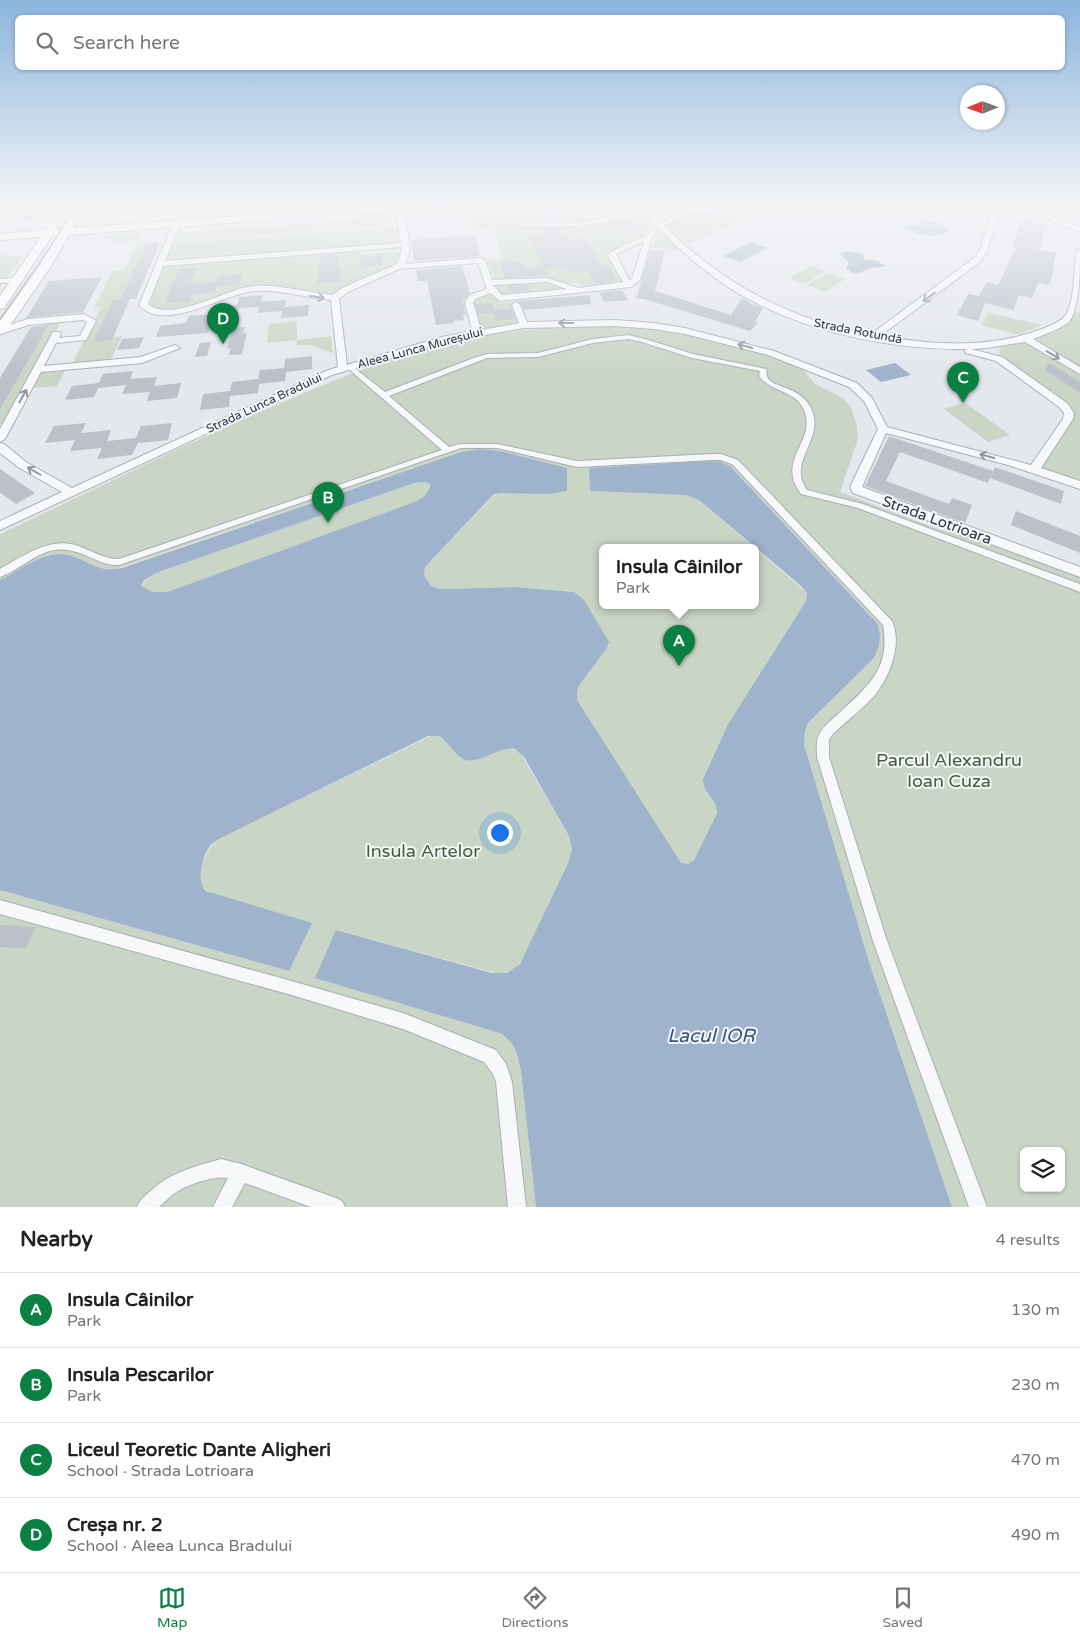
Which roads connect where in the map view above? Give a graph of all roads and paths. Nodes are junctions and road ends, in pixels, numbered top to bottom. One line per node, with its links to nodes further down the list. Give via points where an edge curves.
1 (32, 259): 13 (main road)
2 (48, 259): 25 (main road)
3 (162, 259): 11 (street)
4 (220, 259): 11 (street)
5 (405, 259): 12 (street)
6 (615, 259): 15 (street)
7 (642, 259): 15 (street, via 637,278)
8 (701, 259): 27 (street, Strada Rotundă, via 760,301 816,324)
9 (978, 259): 27 (street, one-way to 27)
10 (1079, 259): 21 (street, Strada Rotundă)
11 (160, 264): 18 (street, one-way to 18, via 143,305 157,312 182,310 261,287)
12 (398, 267): 16 (street, via 481,260); 18 (street, via 345,290)
13 (18, 280): 14 (street); 19 (main road)
14 (0, 281)
15 (628, 285): 17 (street)
16 (490, 286): 17 (street, via 547,280); 17 (street, via 500,298); 26 (street, via 470,300)
17 (579, 290)
18 (335, 298): 34 (street)
19 (0, 305)
20 (516, 305): 24 (street)
21 (1076, 308): 28 (street, Strada Rotundă, via 1058,325)
22 (64, 319): 23 (street); 29 (street); 29 (street, via 86,318 92,321 83,338)
23 (28, 322): 25 (street); 25 (street)
24 (524, 325): 26 (street, Aleea Lunca Mureșului); 38 (street, Aleea Lunca Mureșului, one-way to 24, via 868,400 857,388 792,359 654,326 614,323)
25 (2, 327)
26 (476, 332): 34 (street, Aleea Lunca Mureșului)
27 (874, 336): 32 (street, Strada Rotundă)
28 (1026, 339): 30 (street, Strada Rotundă); 36 (street, one-way to 36)
29 (53, 340): 35 (street)
30 (1000, 345): 32 (street, Strada Rotundă); 33 (street)
31 (175, 348): 35 (street, via 142,360)
32 (958, 348): 33 (street)
33 (999, 359): 42 (street, via 1063,405 1069,413)
34 (347, 367): 37 (street); 44 (street, Strada Lunca Bradului)
35 (37, 369): 39 (street, one-way to 35)
36 (1080, 371)
37 (384, 394): 41 (street); 48 (street, via 487,356 538,355 612,338 637,338 679,353 764,370 767,382 795,392 808,410 810,421 796,480 804,492 860,506)
38 (883, 429): 42 (street, one-way to 38); 46 (street, Strada Lotrioara, via 857,490)
39 (0, 439)
40 (0, 446): 44 (street, one-way to 40, via 18,461)
41 (447, 450): 47 (street, via 119,562 108,562 71,547 58,546); 55 (street, via 472,445 497,446 582,464 712,456 730,460 740,466 885,620 891,634 891,646 879,678 873,689 828,731 823,739 823,757 880,941)
42 (1034, 469): 43 (street)
43 (1080, 485)
44 (71, 492): 45 (street, Strada Lunca Bradului)
45 (0, 526)
46 (1080, 572)
47 (0, 573)
48 (1080, 588)
49 (0, 907): 54 (street, via 403,1021 490,1056 504,1082)
50 (241, 1173): 51 (street, via 221,1168 193,1175 170,1186); 52 (street); 53 (street)
51 (146, 1207)
52 (222, 1207)
53 (336, 1207)
54 (517, 1207)
55 (978, 1207)

